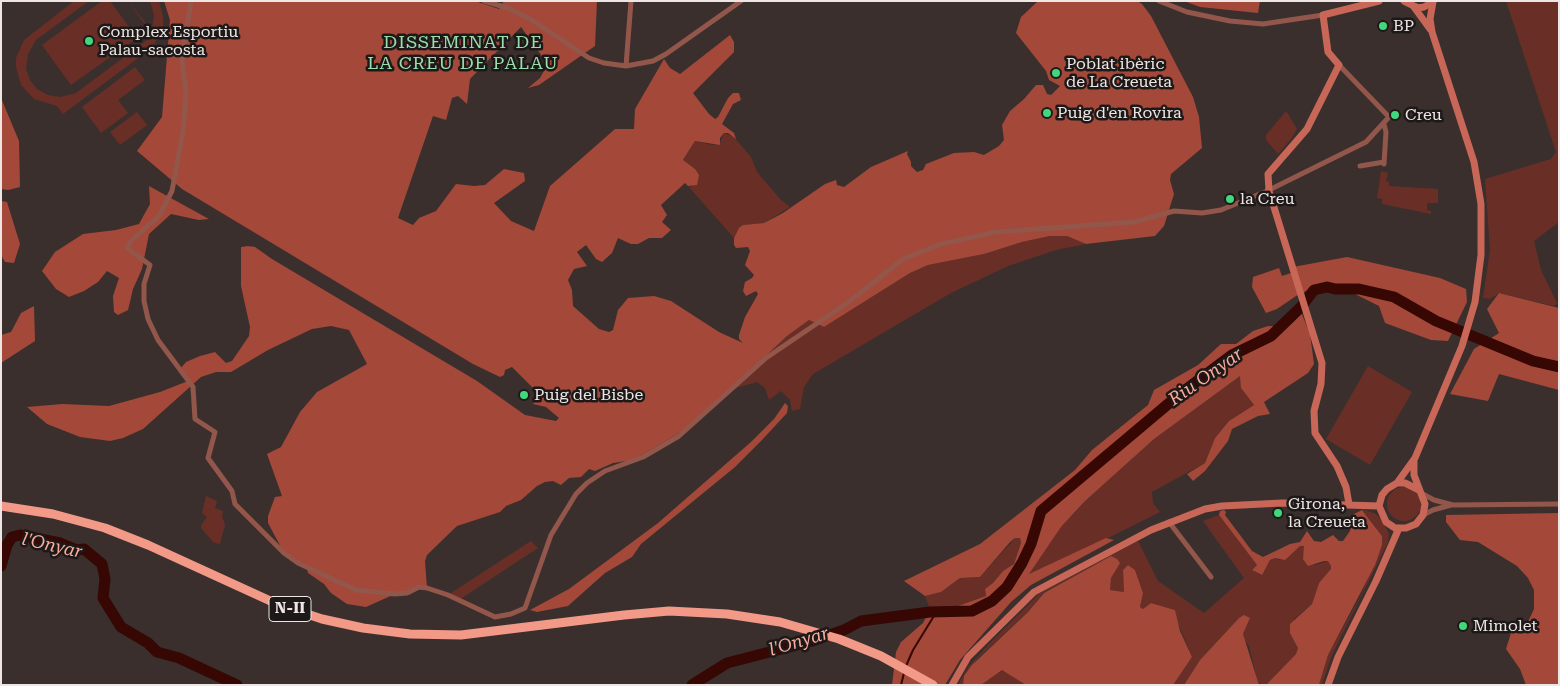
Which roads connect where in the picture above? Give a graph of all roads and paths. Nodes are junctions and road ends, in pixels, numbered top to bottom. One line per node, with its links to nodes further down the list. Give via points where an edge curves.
1 (191, 1): 16 (street, via 182,60 186,94 183,131 172,191 159,216 127,248 150,265 144,284 148,319 158,340 193,387 195,419 215,432 208,458 232,491 235,504 291,558 356,590 407,594 419,587 428,588 496,617 525,608 551,535 576,494 587,483 679,436 766,358 850,301 903,259 941,244 996,232 1134,222 1174,211 1202,213 1221,210)
2 (484, 1): 13 (street, via 530,19 589,58)
3 (631, 1): 13 (street)
4 (741, 1): 13 (street, via 666,54 653,61)
5 (1159, 1): 10 (street, via 1187,12 1263,24)
6 (1379, 1): 10 (main road)
7 (1404, 1): 9 (main road)
8 (1433, 2): 9 (main road, via 1424,7); 11 (main road)
9 (1414, 7): 11 (main road)
10 (1323, 15): 12 (main road, via 1328,52)
11 (1432, 32): 17 (main road, via 1474,162 1482,239 1474,306 1452,370)
12 (1339, 65): 14 (street, via 1389,117); 16 (main road, via 1307,128 1268,174)
13 (626, 66)
14 (1384, 124): 15 (street, via 1384,163); 16 (street, via 1366,142)
15 (1360, 166)
16 (1269, 191): 20 (main road, via 1322,363 1314,411 1315,434 1337,466)
17 (1414, 458): 18 (main road); 19 (main road, via 1414,475)
18 (1397, 483): 19 (main road, via 1409,484); 24 (main road, via 1384,491)
19 (1420, 491): 21 (street, via 1434,500); 25 (main road, via 1425,504)
20 (1349, 504): 24 (main road); 26 (main road, via 1236,504 1205,509)
21 (1453, 504): 22 (street); 25 (street)
22 (1559, 504)
23 (1, 506): 29 (highway, N-II, via 53,514 105,528 277,604 322,620 363,628 410,634 461,635 669,611 712,613 780,622 840,639 881,656)
24 (1379, 506): 27 (main road, via 1384,519)
25 (1423, 515): 27 (main road, via 1413,526)
26 (1169, 522): 28 (street); 30 (main road, via 1090,560 1034,592 968,657)
27 (1398, 528): 31 (main road)
28 (1210, 577)
29 (933, 685)
30 (952, 685)
31 (1328, 685)

